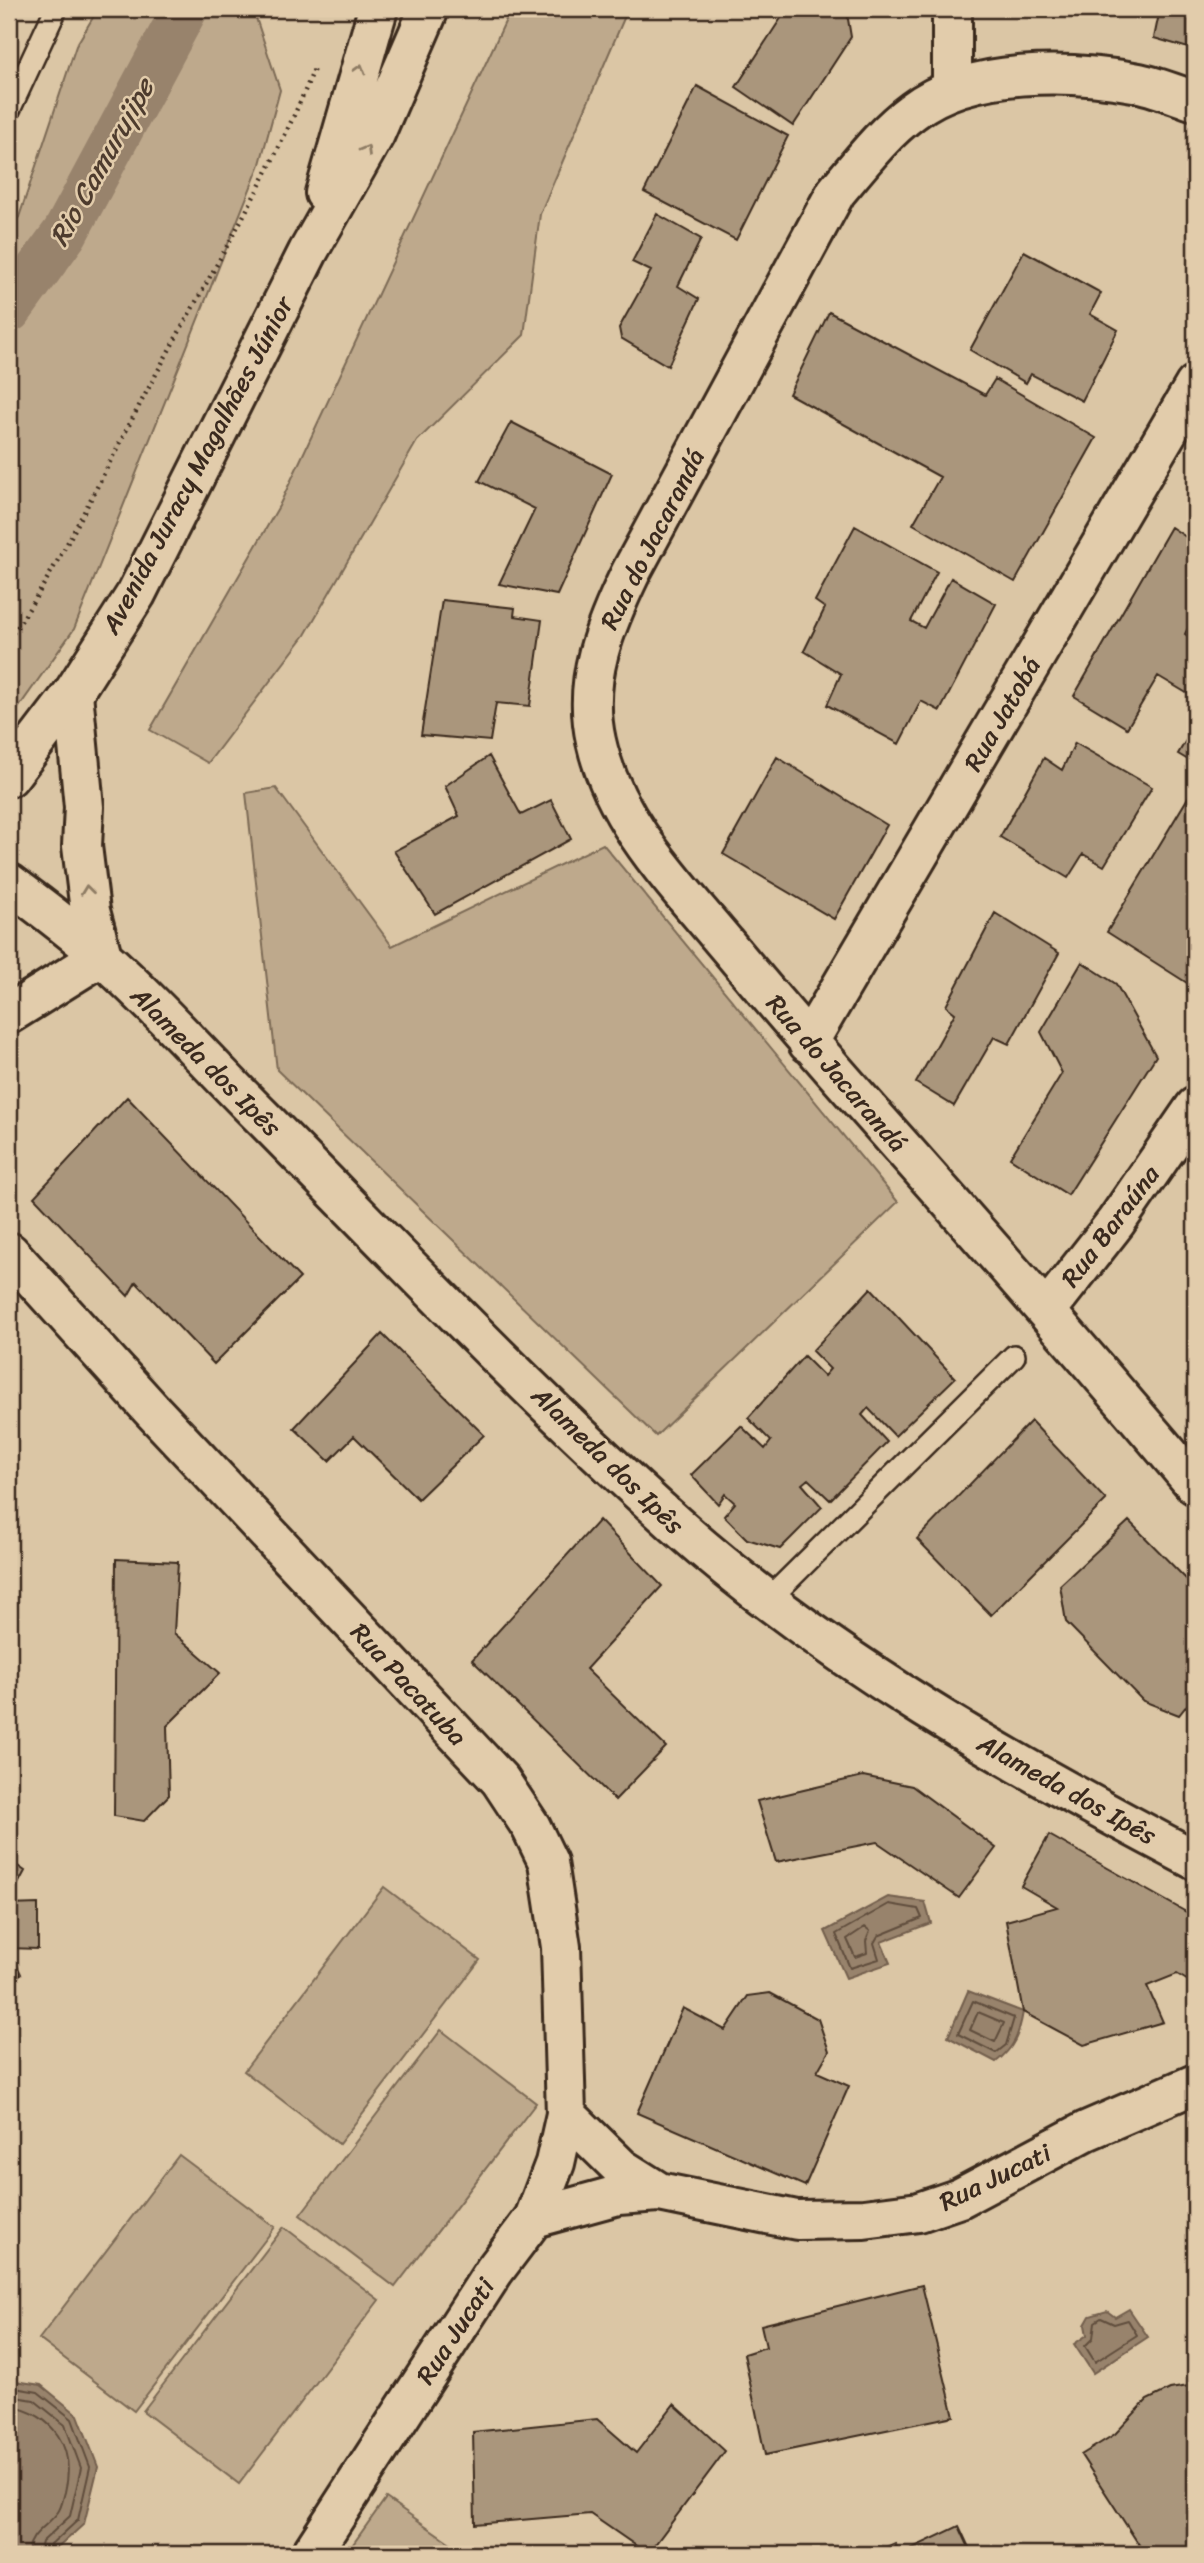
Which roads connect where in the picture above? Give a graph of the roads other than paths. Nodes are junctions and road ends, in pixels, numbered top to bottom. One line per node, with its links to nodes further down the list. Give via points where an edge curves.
1 (56, 9): 7 (lane)
2 (378, 9): 8 (street, Avenida Juracy Magalhães Júnior, one-way to 2)
3 (429, 9): 8 (street, Avenida Juracy Magalhães Júnior, one-way to 3, via 375,134)
4 (952, 9): 5 (street)
5 (953, 88): 6 (street, Rua do Jacarandá, via 1020,77 1083,74 1142,84); 15 (street, Rua do Jacarandá, via 913,111 836,192 631,572 603,632 591,683 596,741 620,808 663,869)
6 (1195, 101)
7 (9, 110)
8 (307, 252): 10 (street, Avenida Juracy Magalhães Júnior, via 135,594)
9 (1195, 385): 15 (street, Rua Jatobá)
10 (73, 693): 11 (street, Avenida Juracy Magalhães Júnior); 13 (street, Alameda dos Ipês, one-way to 10, via 90,911 84,859)
11 (9, 777)
12 (9, 883): 13 (street, Alameda dos Ipês)
13 (102, 956): 14 (street); 21 (street, Alameda dos Ipês, via 471,1329 673,1522)
14 (9, 1014)
15 (808, 1042): 18 (street, Rua do Jacarandá)
16 (1195, 1107): 18 (street, Rua Baraúna, via 1116,1222)
17 (9, 1252): 24 (street, Rua Pacatuba, via 500,1780 531,1827 548,1862 556,1900)
18 (1046, 1310): 20 (street, Rua do Jacarandá)
19 (1014, 1356): 21 (lane)
20 (1195, 1485)
21 (766, 1602): 22 (street, Alameda dos Ipês, via 842,1657 926,1708 1083,1801)
22 (1195, 1860)
23 (1195, 2084): 25 (street, Rua Jucati, via 1086,2131 960,2198 919,2212 797,2220)
24 (566, 2114): 25 (street, Rua Jucati, via 621,2168); 26 (street, Rua Pacatuba, via 555,2163)
25 (659, 2192): 26 (street, Rua Jucati, via 618,2195)
26 (534, 2218): 27 (street, Rua Jucati, via 494,2271)
27 (311, 2554)

